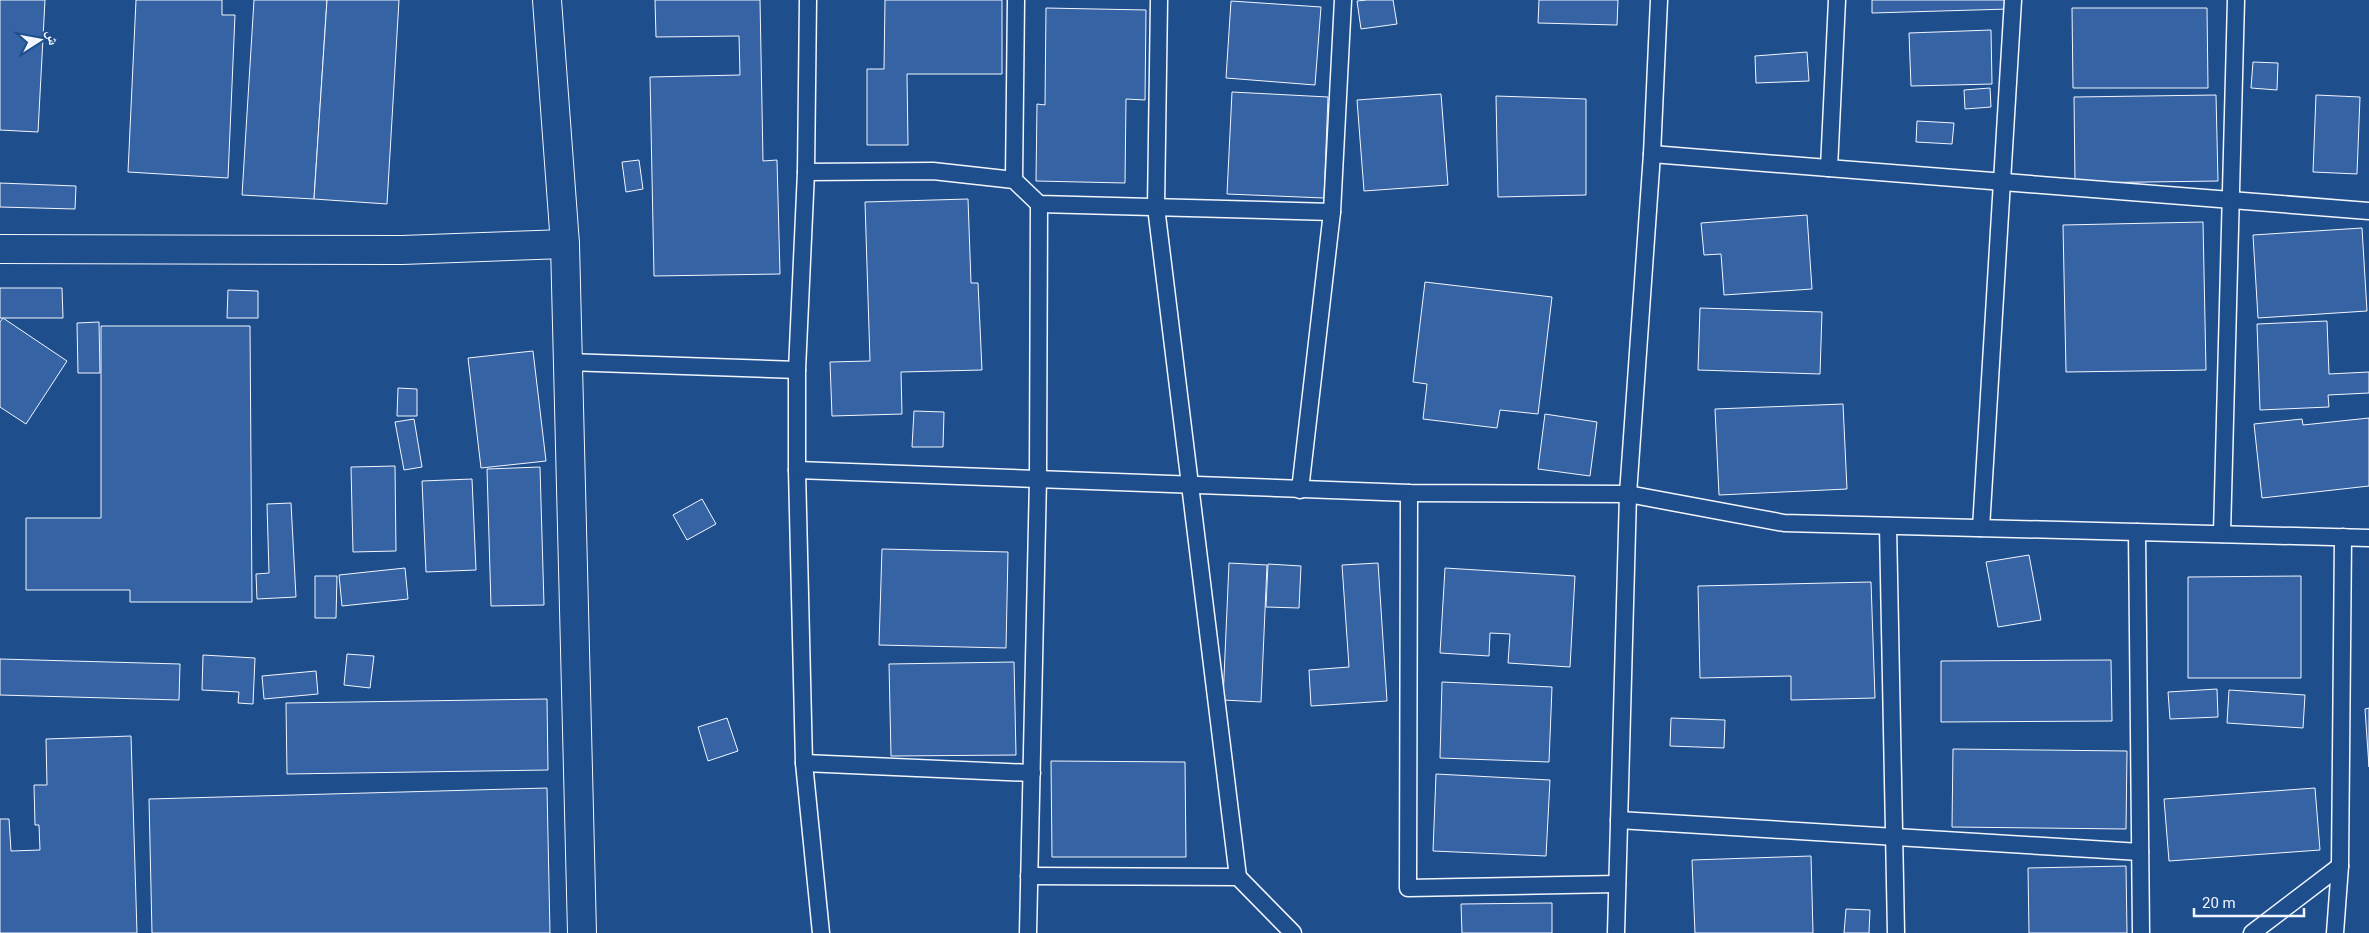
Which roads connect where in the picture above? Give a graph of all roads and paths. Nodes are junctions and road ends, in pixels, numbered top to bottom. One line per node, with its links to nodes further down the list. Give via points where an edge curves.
1 (546, 0): 20 (street)
2 (808, 0): 12 (lane)
3 (1016, 0): 13 (lane)
4 (1159, 0): 17 (lane)
5 (1343, 0): 19 (lane)
6 (1658, 0): 10 (lane)
7 (1837, 0): 11 (lane)
8 (2013, 0): 14 (lane)
9 (2236, 0): 15 (lane)
10 (1652, 154): 11 (lane); 29 (lane)
11 (1829, 168): 14 (lane)
12 (806, 172): 13 (lane, via 933,171); 23 (lane)
13 (1014, 180): 16 (lane)
14 (2001, 182): 15 (lane); 31 (lane)
15 (2230, 200): 18 (lane); 33 (lane)
16 (1039, 204): 17 (lane); 25 (lane)
17 (1156, 207): 19 (lane); 26 (lane)
18 (2369, 211)
19 (1332, 212): 27 (lane)
20 (565, 244): 21 (street, via 402,250); 22 (street)
21 (0, 249)
22 (566, 362): 23 (lane); 45 (street)
23 (797, 370): 24 (lane)
24 (798, 470): 25 (lane); 36 (lane)
25 (1038, 479): 26 (lane); 37 (lane)
26 (1190, 485): 27 (lane); 43 (lane)
27 (1300, 490): 28 (lane)
28 (1410, 493): 29 (lane); 44 (lane, via 1408,888)
29 (1628, 494): 30 (lane, via 1784,523); 38 (lane)
30 (1888, 526): 31 (lane); 39 (lane)
31 (1981, 528): 32 (lane)
32 (2136, 532): 33 (lane); 40 (lane)
33 (2222, 534): 34 (lane)
34 (2343, 537): 35 (lane); 41 (lane)
35 (2369, 538)
36 (804, 764): 37 (lane); 46 (lane)
37 (1032, 773): 42 (lane)
38 (1619, 820): 39 (lane); 44 (lane)
39 (1894, 838): 40 (lane); 50 (lane)
40 (2140, 852): 51 (lane)
41 (2340, 866): 52 (lane); 53 (lane)
42 (1029, 876): 43 (lane); 47 (lane)
43 (1238, 877): 48 (lane)
44 (1617, 884): 49 (lane)
45 (582, 933)
46 (821, 933)
47 (1028, 933)
48 (1293, 933)
49 (1616, 933)
50 (1896, 933)
51 (2140, 933)
52 (2252, 933)
53 (2335, 933)

